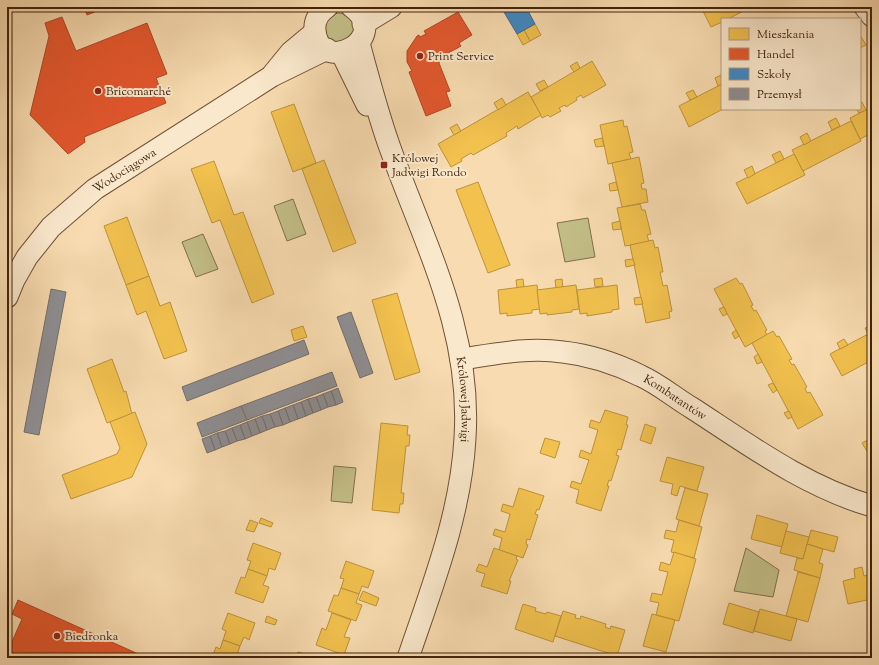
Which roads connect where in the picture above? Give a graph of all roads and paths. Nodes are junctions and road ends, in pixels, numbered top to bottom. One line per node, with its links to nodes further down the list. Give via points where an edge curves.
1 (352, 7): 7 (street, via 361,17)
2 (391, 7): 7 (street, Wodociągowa)
3 (865, 7): 5 (street)
4 (322, 9): 6 (street, via 315,25)
5 (872, 16)
6 (315, 32): 7 (street, via 319,42); 8 (street, Wodociągowa, via 291,52)
7 (348, 42): 8 (street, Wodociągowa); 10 (street, Królowej Jadwigi, via 353,79 389,144 439,274 456,330)
8 (272, 76): 9 (street, Wodociągowa, via 95,189 51,227 27,257)
9 (7, 297)
10 (461, 359): 11 (street, Kombatantów, via 547,350 590,357 611,364 642,376 787,469 822,488); 12 (street, Królowej Jadwigi, via 465,423 459,482 442,559)
11 (872, 506)
12 (408, 658)

